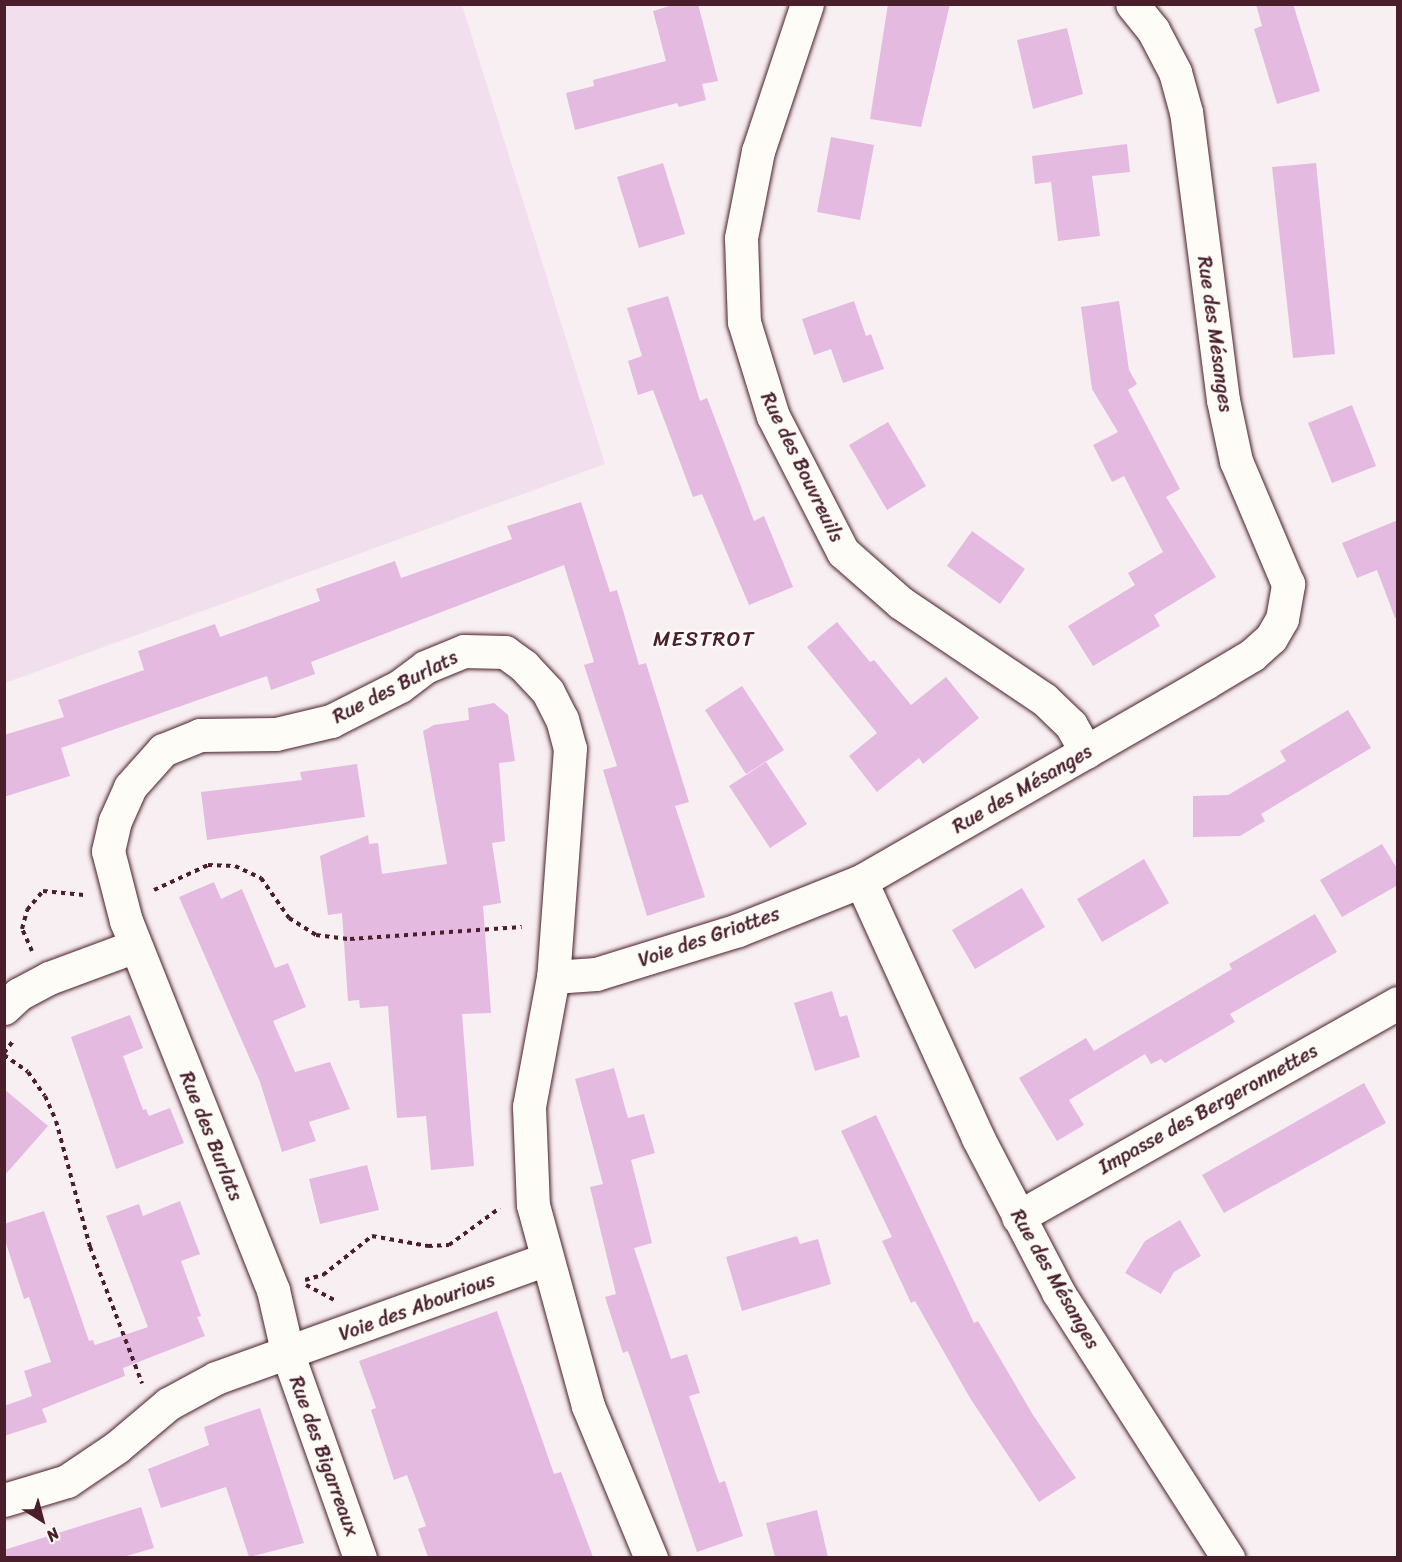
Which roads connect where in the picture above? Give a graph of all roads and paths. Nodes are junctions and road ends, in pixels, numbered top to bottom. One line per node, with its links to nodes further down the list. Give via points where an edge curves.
1 (807, 4): 3 (street, Rue des Bouvreuils, via 758,151 741,238 744,322 773,416 843,552 902,603 1044,699 1071,725)
2 (1132, 4): 3 (street, Rue des Mésanges, via 1153,30 1175,72 1181,94 1223,400 1236,461 1288,584 1287,602 1272,638 1252,655)
3 (1086, 752): 4 (street, Rue des Mésanges)
4 (861, 881): 8 (street, Voie des Griottes, via 727,934 596,974); 13 (street, Rue des Mésanges)
5 (144, 896): 6 (path, via 208,865 235,866 261,878 289,918 316,935 350,939)
6 (532, 926)
7 (135, 946): 8 (street, Rue des Burlats, via 108,851 115,821 130,788 163,750 200,735 276,734 332,721 400,686 434,663 464,651 505,652 548,692 570,747); 10 (street, via 49,978 19,994); 16 (street, Rue des Burlats, via 273,1290)
8 (553, 977): 12 (street, Rue des Burlats, via 529,1107)
9 (1398, 1003): 13 (street, Impasse des Bergeronnettes)
10 (4, 1008)
11 (4, 1054): 17 (path, via 28,1072 56,1121 90,1246)
12 (533, 1205): 14 (street, Rue des Burlats); 15 (path, via 503,1206 449,1245 428,1246 372,1236 323,1275 299,1282 332,1298)
13 (1018, 1217): 21 (street, Rue des Mésanges, via 1058,1292)
14 (546, 1259): 15 (street, Voie des Abourious); 20 (street, Rue des Burlats, via 588,1406)
15 (354, 1330): 16 (street, Voie des Abourious)
16 (288, 1355): 18 (street, Voie des Abourious, via 186,1392 67,1481); 19 (street, Rue des Bigarreaux)
17 (144, 1390)
18 (4, 1500)
19 (360, 1557)
20 (651, 1557)
21 (1228, 1557)

